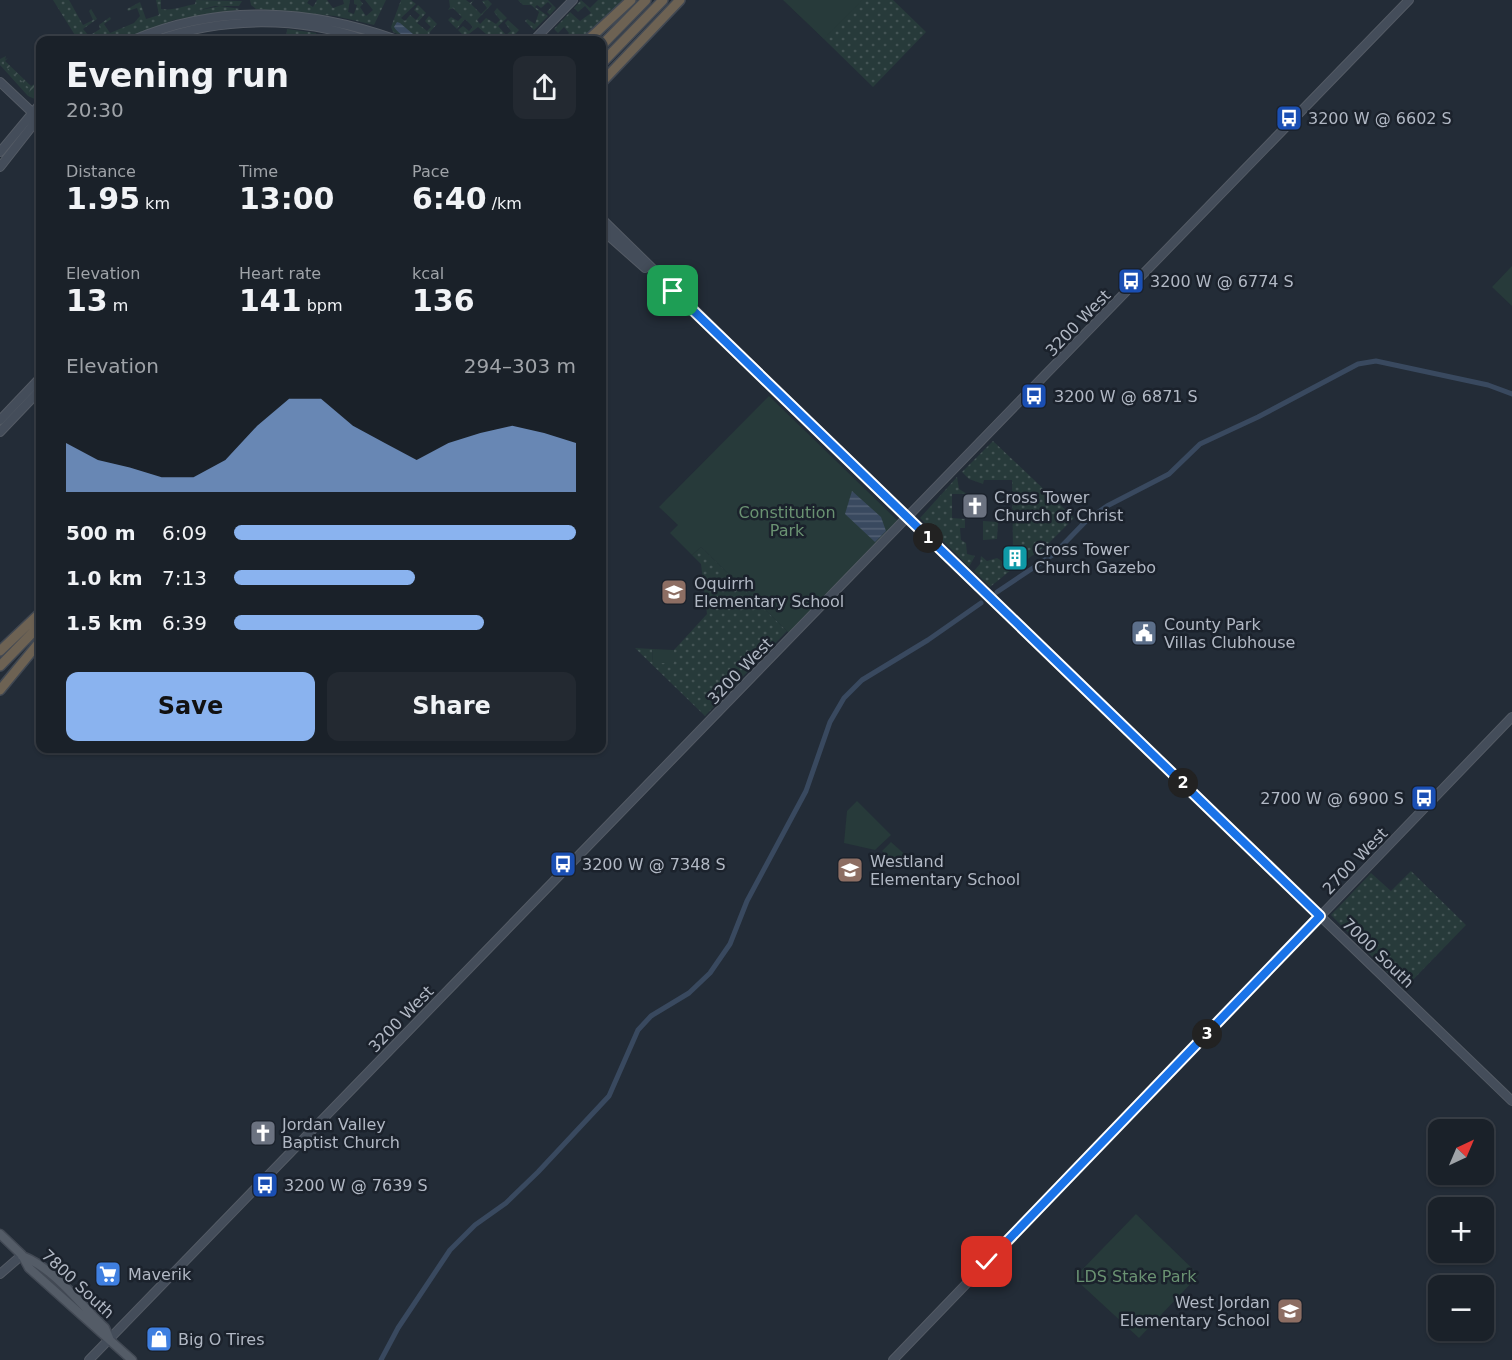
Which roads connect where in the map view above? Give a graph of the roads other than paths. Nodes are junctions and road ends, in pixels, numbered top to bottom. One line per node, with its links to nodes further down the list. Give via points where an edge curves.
1 (573, 0): 11 (main road)
2 (631, 0): 12 (highway)
3 (646, 0): 13 (highway)
4 (663, 0): 14 (highway)
5 (680, 0): 15 (highway)
6 (1409, 0): 29 (main road, 3200 West)
7 (146, 36): 10 (main road, via 190,22 247,14 310,17)
8 (173, 36): 9 (main road, via 209,27 261,23 334,30)
9 (352, 36)
10 (373, 36)
11 (538, 36)
12 (592, 36)
13 (606, 41)
14 (606, 59)
15 (606, 77)
16 (0, 82): 17 (main road)
17 (36, 114)
18 (36, 116): 20 (main road)
19 (36, 116): 21 (main road)
20 (0, 152)
21 (0, 166)
22 (606, 223): 24 (main road, 7000 South)
23 (606, 234): 24 (main road, 7000 South)
24 (656, 275): 29 (main road, 7000 South)
25 (36, 382): 27 (main road)
26 (36, 394): 28 (main road)
27 (0, 420)
28 (0, 432)
29 (908, 519): 39 (main road, 7000 South); 44 (main road, 3200 West)
30 (36, 617): 34 (highway)
31 (36, 629): 35 (highway)
32 (36, 646): 36 (highway)
33 (36, 647): 37 (highway)
34 (0, 651)
35 (0, 666)
36 (0, 682)
37 (0, 690)
38 (1512, 717): 39 (main road, 2700 West)
39 (1320, 916): 40 (main road, 7000 South); 47 (main road, 2700 West)
40 (1512, 1101)
41 (0, 1234): 42 (main road, 7800 South)
42 (22, 1256): 43 (main road); 44 (main road, 7800 South, via 36,1261 52,1276 105,1328)
43 (0, 1274)
44 (109, 1339): 45 (main road, 3200 West); 46 (main road, 7800 South)
45 (89, 1360)
46 (132, 1360)
47 (892, 1360)

